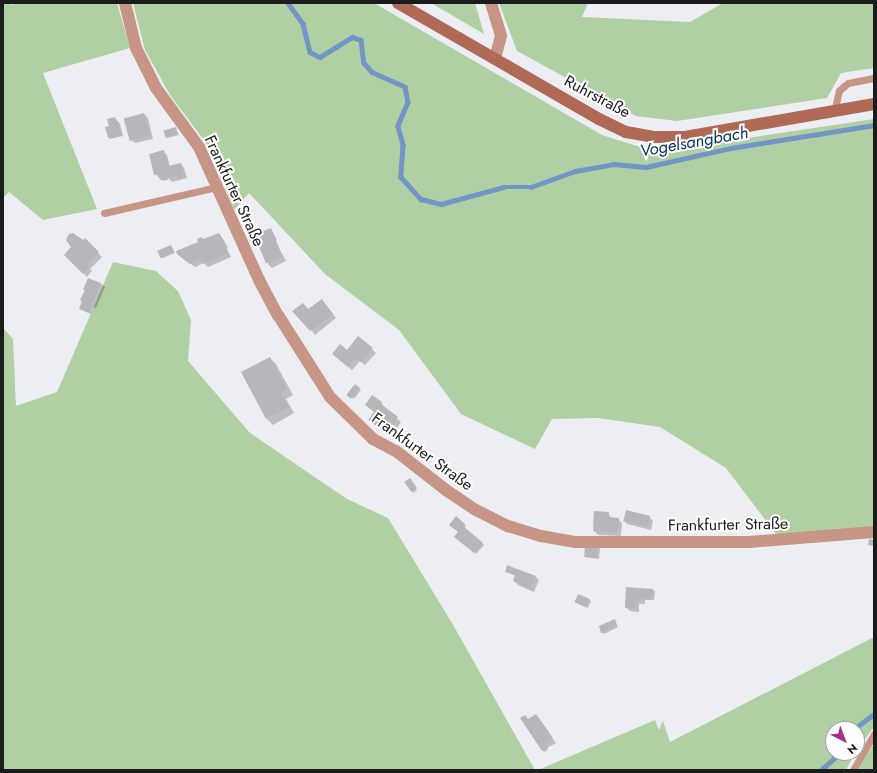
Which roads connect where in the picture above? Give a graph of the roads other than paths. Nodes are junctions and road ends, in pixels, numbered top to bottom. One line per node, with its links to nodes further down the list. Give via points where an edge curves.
1 (125, 3): 8 (street, Frankfurter Straße, via 136,48 156,88 198,147)
2 (398, 3): 4 (main road, Ruhrstraße)
3 (491, 3): 4 (street, via 501,36)
4 (495, 58): 7 (main road, Ruhrstraße, via 599,119 626,132 654,137 684,137)
5 (874, 78): 7 (lane, via 843,86 839,91)
6 (874, 104): 7 (main road, Ruhrstraße)
7 (834, 112)
8 (217, 187): 9 (lane); 10 (street, Frankfurter Straße, via 247,255 278,314 330,397 373,439 396,451 446,490 491,518 524,532 575,542 749,542)
9 (104, 213)
10 (874, 532)
11 (874, 734): 12 (lane)
12 (853, 770)

